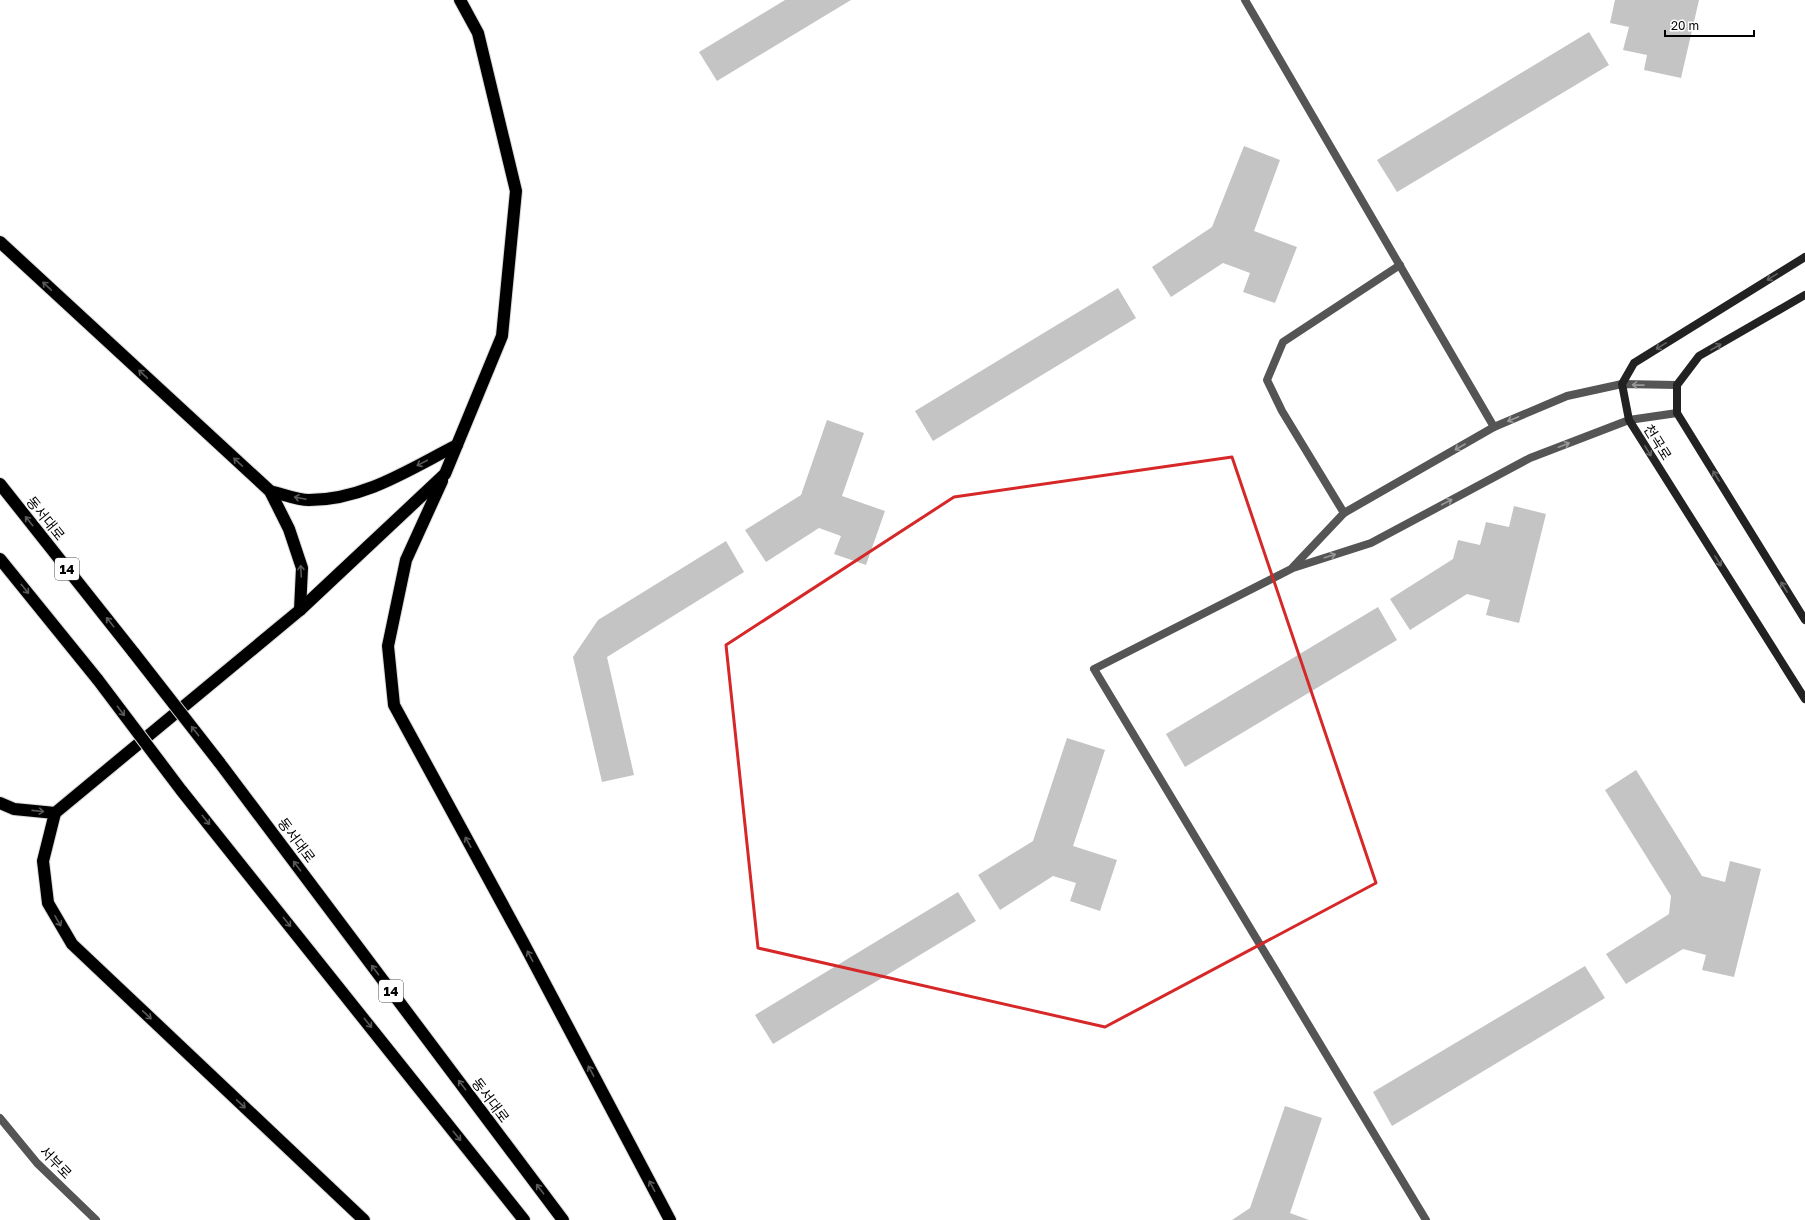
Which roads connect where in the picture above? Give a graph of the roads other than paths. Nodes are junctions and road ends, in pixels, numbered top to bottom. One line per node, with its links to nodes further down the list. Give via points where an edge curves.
1 (460, 0): 12 (highway, via 478,33 516,191 502,336)
2 (1245, 0): 5 (street)
3 (0, 242): 15 (highway, one-way to 3)
4 (1805, 257): 7 (street, one-way to 7, via 1634,362)
5 (1400, 265): 11 (street); 16 (street, via 1283,342 1267,380 1282,411)
6 (1805, 295): 8 (street, one-way to 6, via 1699,356)
7 (1622, 384): 8 (street, one-way to 7); 10 (street, 천곡로); 11 (street, one-way to 11, via 1567,396)
8 (1676, 385): 9 (street)
9 (1677, 413): 10 (street); 20 (street, one-way to 9)
10 (1629, 420): 18 (street, one-way to 10, via 1371,543 1530,458); 21 (street, 천곡로, one-way to 21)
11 (1494, 427): 16 (street, one-way to 16)
12 (457, 445): 13 (highway); 15 (highway, one-way to 15, via 393,479 351,496 308,500)
13 (445, 474): 19 (highway); 29 (highway, one-way to 13, via 394,705 388,646 406,560)
14 (0, 484): 28 (highway, 동서대로 / 14, one-way to 14, bridge, via 219,762)
15 (270, 491): 19 (highway, one-way to 15, via 302,568 289,528)
16 (1344, 513): 18 (street)
17 (0, 559): 27 (highway, one-way to 27, bridge)
18 (1292, 568): 30 (street, via 1094,669)
19 (300, 610): 23 (highway)
20 (1805, 620)
21 (1805, 699)
22 (0, 804): 23 (highway, one-way to 23, via 14,809)
23 (55, 813): 26 (highway, one-way to 26, via 43,860 48,903 72,944)
24 (0, 1118): 25 (street, 서부로, via 37,1163)
25 (96, 1220)
26 (364, 1220)
27 (524, 1220)
28 (563, 1220)
29 (670, 1220)
30 (1426, 1220)

